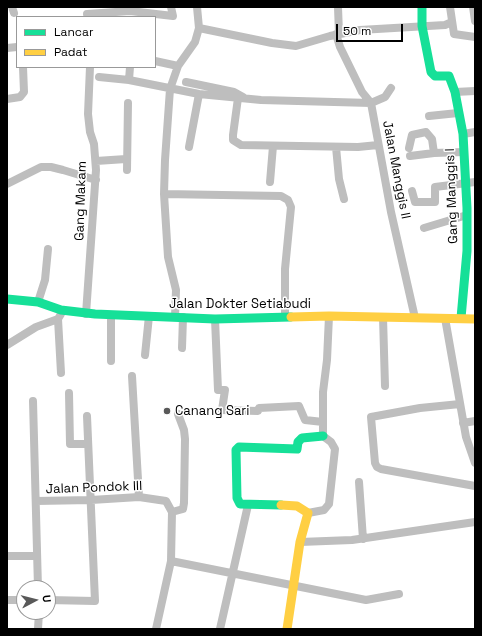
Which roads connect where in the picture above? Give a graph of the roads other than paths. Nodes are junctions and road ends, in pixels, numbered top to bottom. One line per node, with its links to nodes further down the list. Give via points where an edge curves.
1 (171, 7): 7 (street, via 174,16)
2 (197, 7): 12 (street)
3 (338, 7): 13 (street, Jalan Manggis II)
4 (422, 7): 11 (street)
5 (450, 7): 9 (street)
6 (473, 7): 10 (street)
7 (131, 12): 8 (street)
8 (87, 13)
9 (452, 22): 11 (street, via 445,25); 14 (street, via 454,34)
10 (475, 22)
11 (422, 26): 13 (street); 26 (street, Gang Manggis I, via 431,72 437,77 448,76)
12 (199, 28): 13 (street, via 296,46); 16 (street, via 195,42)
13 (337, 34): 31 (street, Jalan Manggis II, via 340,47 362,92)
14 (475, 37)
15 (156, 61): 16 (street)
16 (178, 66): 24 (street)
17 (23, 68): 28 (street, via 24,92 20,97)
18 (90, 68): 45 (street, Gang Makam, via 88,114)
19 (130, 68): 21 (street)
20 (99, 77): 21 (street)
21 (129, 80): 24 (street)
22 (186, 82): 29 (street, via 234,92)
23 (391, 88): 31 (street, via 385,97)
24 (170, 89): 27 (street); 52 (street)
25 (475, 91): 26 (street)
26 (455, 92): 32 (street, Gang Manggis I)
27 (199, 94): 29 (street); 38 (street)
28 (7, 99)
29 (242, 99): 31 (street); 37 (street, via 234,120 233,140 241,145)
30 (128, 102): 44 (street)
31 (371, 103): 36 (street, Jalan Manggis II)
32 (458, 113): 33 (street); 35 (street, Gang Manggis I)
33 (429, 116)
34 (475, 132): 35 (street)
35 (463, 134): 41 (street, Gang Manggis I)
36 (378, 145): 39 (street); 67 (street, Jalan Manggis II)
37 (273, 146): 39 (street); 48 (street)
38 (189, 147)
39 (336, 147): 53 (street)
40 (409, 148): 42 (street, via 412,135 426,132 432,139)
41 (464, 152): 42 (street); 49 (street, Gang Manggis I)
42 (434, 153): 43 (street)
43 (410, 156)
44 (126, 160): 45 (street); 46 (street)
45 (96, 161): 47 (street, Gang Makam)
46 (126, 170)
47 (96, 180): 50 (street, via 51,167 41,167); 60 (street, Gang Makam)
48 (270, 182)
49 (471, 183): 51 (street, via 435,187 435,202 415,202); 54 (street, Gang Manggis I)
50 (7, 184)
51 (412, 191)
52 (164, 194): 64 (street, via 168,257); 65 (street, via 281,196 288,200 291,207)
53 (344, 199)
54 (467, 215): 55 (street); 69 (street, Gang Manggis I)
55 (424, 228)
56 (48, 249): 58 (street, via 45,280)
57 (7, 299): 58 (street, Jalan Dokter Setiabudi)
58 (38, 302): 59 (street, Jalan Dokter Setiabudi)
59 (60, 314): 60 (street, Jalan Dokter Setiabudi); 72 (street); 76 (street)
60 (86, 314): 61 (street, Jalan Dokter Setiabudi)
61 (111, 315): 62 (street, Jalan Dokter Setiabudi); 75 (street)
62 (149, 316): 64 (street, Jalan Dokter Setiabudi); 74 (street)
63 (329, 316): 65 (street, Jalan Dokter Setiabudi); 66 (street, Jalan Dokter Setiabudi); 85 (street)
64 (179, 317): 70 (street, Jalan Dokter Setiabudi); 73 (street)
65 (285, 317): 70 (street, Jalan Dokter Setiabudi)
66 (383, 317): 67 (street, Jalan Dokter Setiabudi); 78 (street)
67 (415, 318): 68 (street, Jalan Dokter Setiabudi)
68 (445, 318): 69 (street, Jalan Dokter Setiabudi); 81 (street)
69 (462, 318): 71 (street, Jalan Dokter Setiabudi)
70 (215, 319): 85 (street, via 218,390 225,390 222,410 258,411 259,408 299,406 305,420)
71 (475, 319)
72 (7, 345)
73 (182, 348)
74 (145, 355)
75 (111, 361)
76 (61, 373)
77 (132, 376): 92 (street)
78 (386, 386)
79 (69, 394): 88 (street, via 70,444)
80 (33, 401): 94 (street)
81 (460, 404): 86 (street); 91 (street, via 371,417 375,463 381,469)
82 (178, 414): 96 (street, via 185,439 184,506 180,511)
83 (87, 416): 88 (street)
84 (475, 420): 86 (street)
85 (323, 422): 87 (street)
86 (463, 423): 89 (street)
87 (323, 436): 95 (street, via 302,438 297,449 237,448 237,498 240,504); 97 (street, via 335,449 330,504 324,510)
88 (88, 444): 93 (street)
89 (475, 463)
90 (359, 482): 99 (street)
91 (475, 486)
92 (139, 497): 93 (street, Jalan Pondok III); 96 (street, Jalan Pondok III, via 166,501)
93 (91, 500): 94 (street, Jalan Pondok III); 108 (street, via 95,601)
94 (36, 501): 102 (street)
95 (248, 505): 97 (street, via 297,506); 104 (street)
96 (172, 512): 103 (street)
97 (308, 513): 100 (street)
98 (475, 522): 99 (street)
99 (363, 539): 100 (street)
100 (300, 542): 106 (street)
101 (7, 556): 102 (street)
102 (37, 556): 105 (street)
103 (171, 561): 104 (street); 109 (street)
104 (234, 573): 106 (street); 110 (street)
105 (38, 580)
106 (293, 586): 107 (street, via 366,600); 111 (street)
107 (399, 594)
108 (56, 600)
109 (156, 629)
110 (220, 629)
111 (287, 629)

